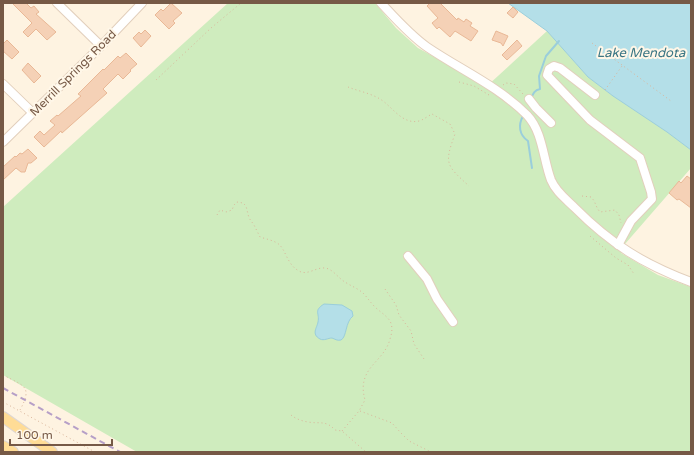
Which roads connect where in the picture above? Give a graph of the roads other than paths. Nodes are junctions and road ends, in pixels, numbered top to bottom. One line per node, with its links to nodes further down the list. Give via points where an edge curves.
1 (57, 3): 4 (street)
2 (142, 3): 4 (street, Merrill Springs Road)
3 (382, 3): 11 (street, via 411,34 503,94 533,122 557,190 585,219)
4 (101, 46): 8 (street, Merrill Springs Road)
5 (3, 84): 8 (street)
6 (595, 95): 11 (street, via 560,68 554,66 549,69 547,75 590,120 640,158 652,199 631,221)
7 (530, 101): 9 (street)
8 (33, 113): 10 (street, Merrill Springs Road)
9 (550, 122)
10 (3, 142)
11 (618, 245): 13 (street, via 651,266)
12 (408, 256): 14 (street, via 427,279 436,299)
13 (691, 282)
14 (453, 322)
15 (3, 417): 18 (main road)
16 (3, 446): 17 (main road)
17 (13, 452)
18 (52, 452)

